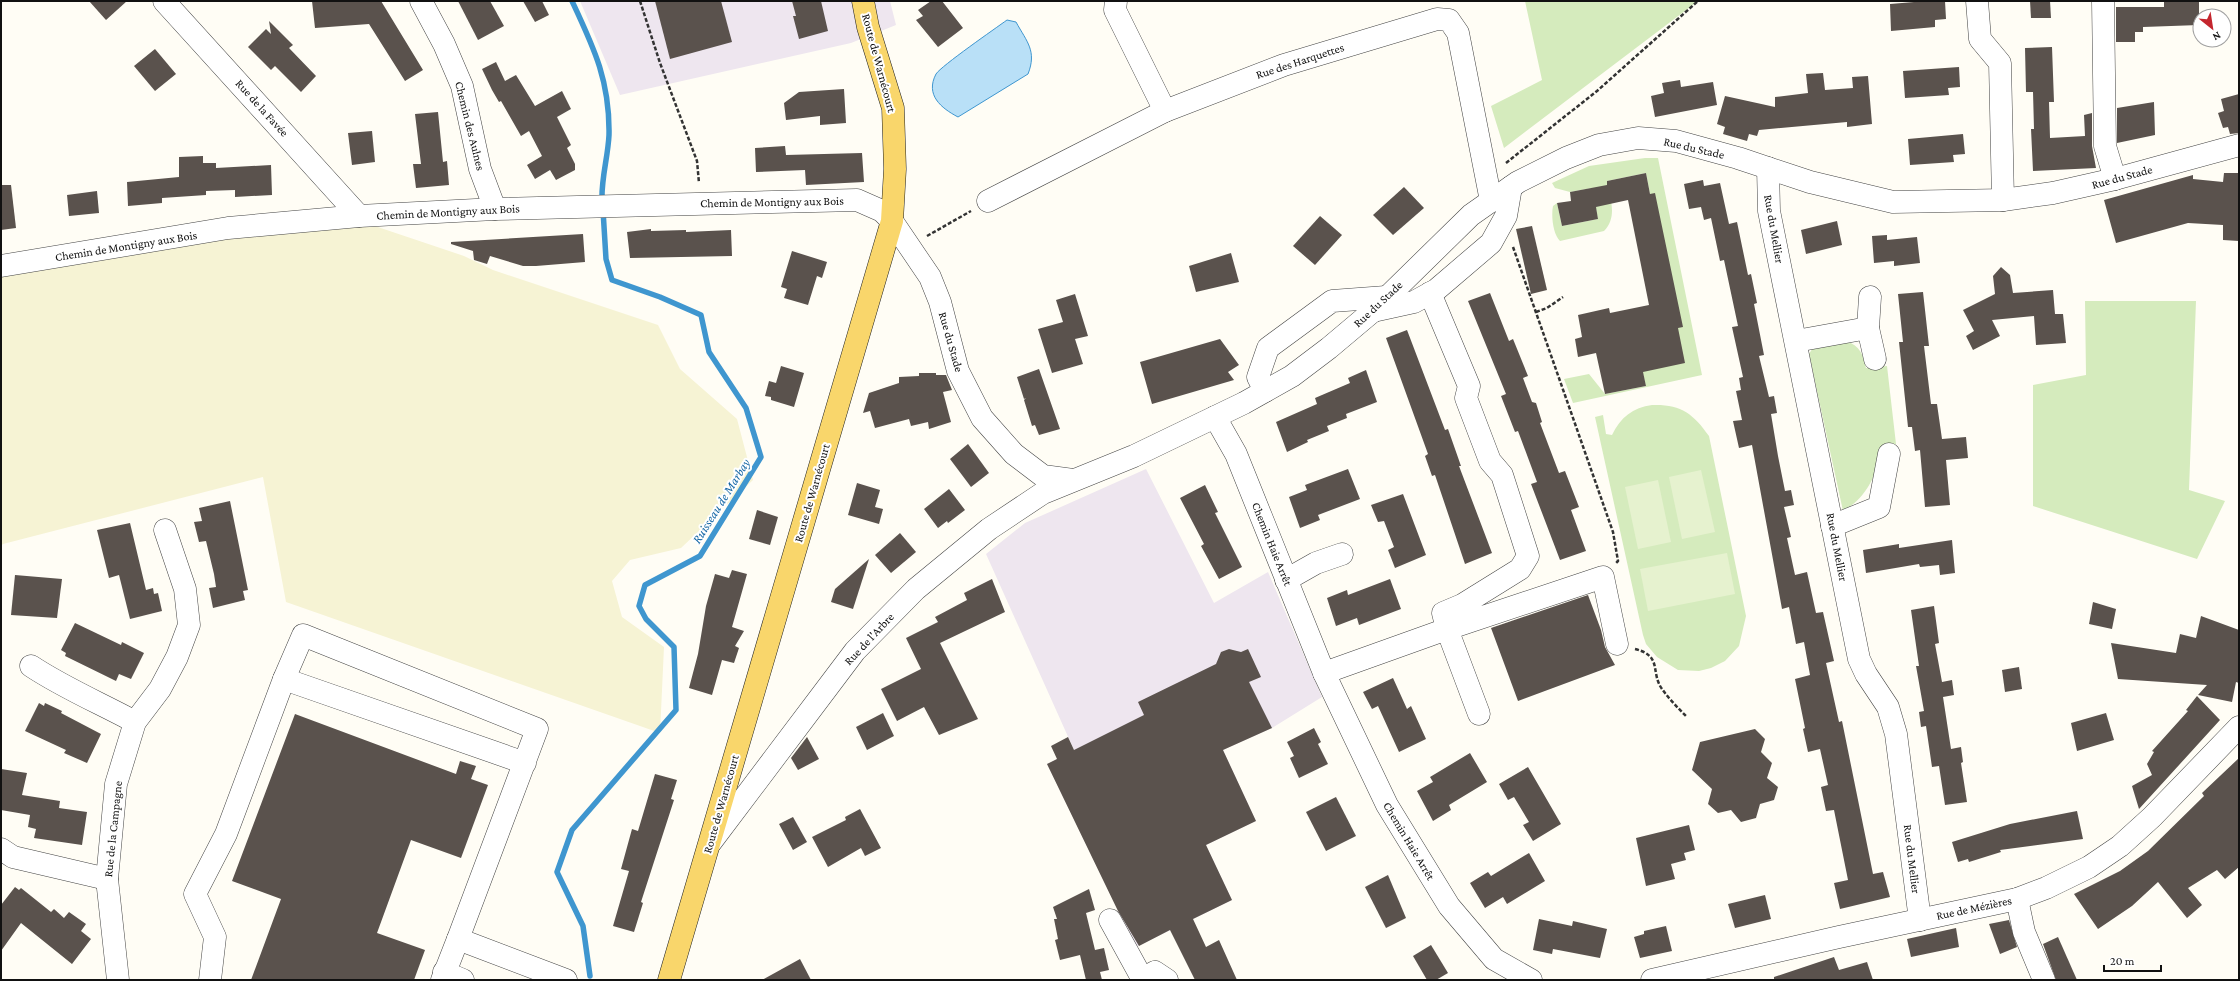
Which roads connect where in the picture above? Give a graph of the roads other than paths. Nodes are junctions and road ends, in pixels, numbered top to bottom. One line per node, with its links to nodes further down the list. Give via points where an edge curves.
1 (164, 1): 16 (street, Rue de la Favée)
2 (421, 1): 15 (street, Chemin des Aulnes, via 444,44 462,86 480,169)
3 (863, 1): 17 (main road, Route de Warnécourt, via 868,27 893,108 895,169)
4 (1116, 1): 7 (street, via 1115,10)
5 (1978, 1): 12 (street, via 1980,39 2000,63)
6 (2103, 1): 10 (street, via 2105,146)
7 (1165, 111): 13 (street, Rue des Harquettes); 14 (street, Rue des Harquettes, via 1284,65 1437,19 1449,20 1458,33)
8 (2239, 145): 10 (street, Rue du Stade)
9 (1768, 168): 11 (street, Rue du Stade, via 1676,141 1638,138 1593,148 1566,158); 12 (street, Rue du Stade, via 1810,182 1893,202); 23 (street, Rue du Mellier, via 1769,211)
10 (2115, 179): 12 (street, Rue du Stade)
11 (1514, 184): 14 (street, Rue du Stade); 19 (street, via 1506,216 1491,243)
12 (2003, 200)
13 (988, 201)
14 (1491, 201): 21 (street, Rue du Stade, via 1471,215)
15 (495, 209): 16 (street, Chemin de Montigny aux Bois); 17 (street, Chemin de Montigny aux Bois, via 857,200 882,211)
16 (359, 216): 18 (street, Chemin de Montigny aux Bois, via 228,228)
17 (892, 221): 28 (street, Rue du Stade, via 930,276 940,302 958,371 982,418 1014,454 1043,476); 42 (main road, Route de Warnécourt)
18 (1, 266)
19 (1430, 293): 21 (street, via 1414,302); 33 (street, via 1469,386 1466,398 1490,462 1502,475 1528,556 1520,569 1462,605 1442,613)
20 (1870, 297): 22 (street)
21 (1379, 304): 25 (street, Rue du Stade, via 1329,348 1292,376); 25 (street, via 1332,301 1268,348 1258,377)
22 (1868, 328): 23 (street); 24 (street)
23 (1796, 341): 29 (street, Rue du Mellier)
24 (1875, 359)
25 (1265, 391): 26 (street, Rue du Stade)
26 (1215, 417): 28 (street, Rue du Stade, via 1134,456); 32 (street, Chemin Haie Arrêt, via 1236,454)
27 (1889, 454): 29 (street, via 1879,507)
28 (1074, 480): 42 (street, Rue de l'Arbre, via 1043,493 989,529 916,589 855,652)
29 (1832, 526): 47 (street, Rue du Mellier, via 1859,658 1866,674 1888,707 1896,734)
30 (165, 530): 39 (street, Rue de la Campagne, via 185,589 188,625 177,657 160,689)
31 (1342, 554): 32 (street, via 1316,563)
32 (1286, 580): 36 (street, Chemin Haie Arrêt)
33 (1447, 629): 34 (street, via 1603,577); 36 (street); 38 (street)
34 (1617, 644)
35 (31, 666): 39 (street, via 53,681)
36 (1324, 673): 56 (street, Chemin Haie Arrêt, via 1387,805 1449,906 1494,959)
37 (284, 679): 41 (street); 41 (street, via 303,635 537,729); 51 (street, via 226,834 196,894 215,938)
38 (1479, 714)
39 (135, 722): 44 (street, Rue de la Campagne, via 116,784)
40 (2239, 727): 45 (street, Rue de Mézières, via 2152,817 2106,857 2069,878)
41 (525, 763): 48 (street)
42 (709, 845): 53 (main road, Route de Warnécourt)
43 (1, 849): 44 (street, via 13,857)
44 (107, 879): 50 (street, Rue de la Campagne)
45 (2017, 899): 47 (street, Rue de Mézières); 58 (street, via 2024,932)
46 (1110, 920): 54 (street)
47 (1920, 920): 57 (street, Rue de Mézières)
48 (458, 940): 49 (street); 52 (street)
49 (450, 977)
50 (118, 980)
51 (210, 980)
52 (566, 980)
53 (669, 980)
54 (1142, 980): 55 (street, via 1155,972)
55 (1167, 980)
56 (1531, 980)
57 (1652, 980)
58 (2044, 980)

